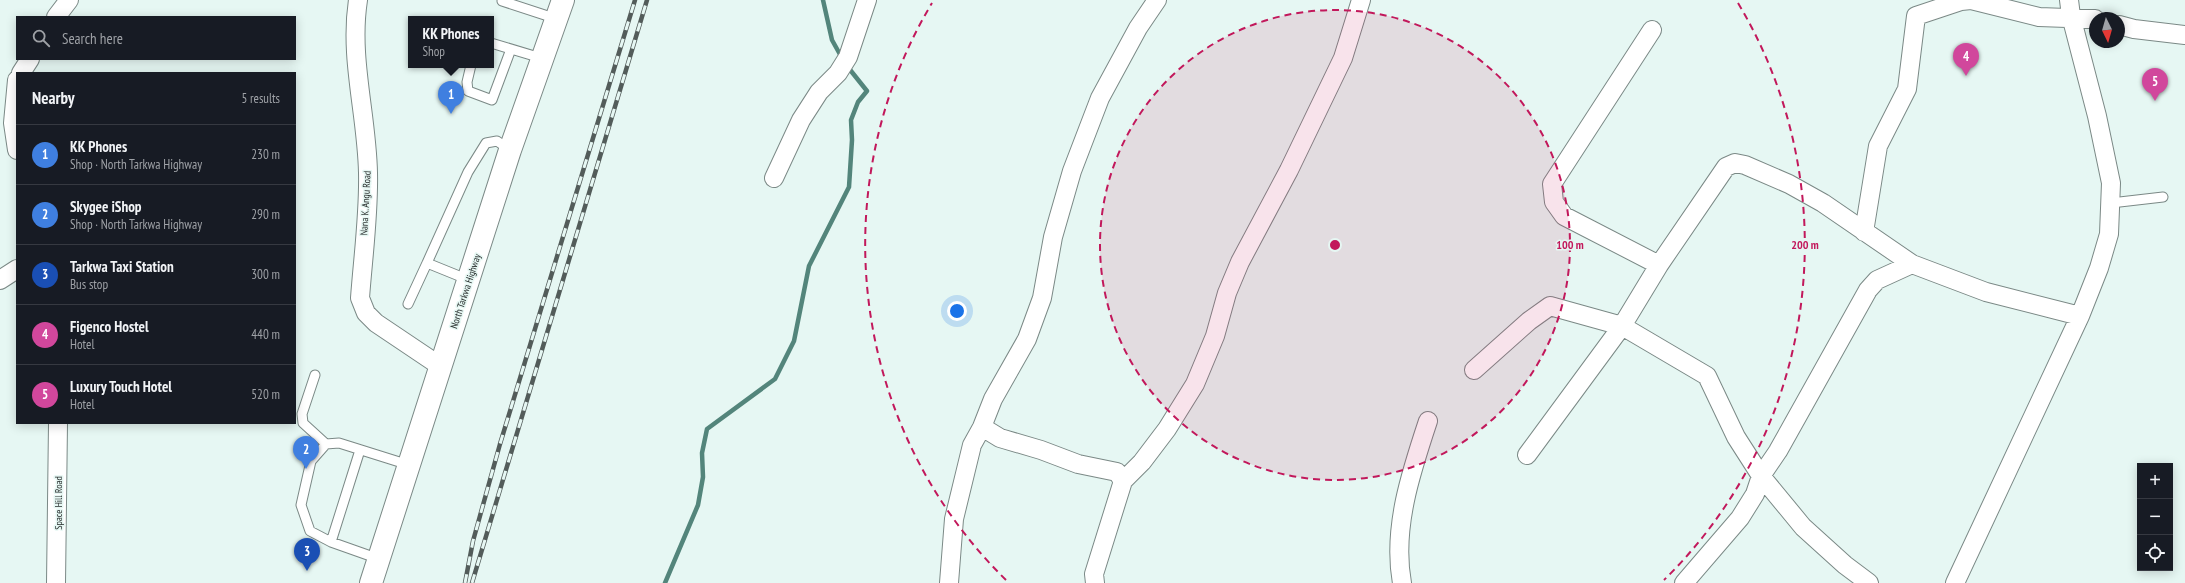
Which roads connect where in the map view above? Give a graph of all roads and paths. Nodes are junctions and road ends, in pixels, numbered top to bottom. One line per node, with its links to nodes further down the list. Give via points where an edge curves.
1 (69, 0): 9 (street)
2 (358, 0): 36 (street, Nana K. Angu Road, via 355,16 356,54 368,173 360,298 366,313 376,323)
3 (867, 0): 23 (street, via 848,57 838,73 819,92 801,120)
4 (1157, 0): 41 (street, via 1138,28 1100,98 1072,171 1053,237 1042,298 1028,339 993,399)
5 (1361, 0): 47 (street, via 1343,58 1293,164 1240,262 1227,293 1215,336 1195,384 1167,429 1142,462)
6 (502, 1): 8 (lane)
7 (2070, 8): 10 (street); 25 (street, via 2106,156 2111,183); 26 (street, via 2039,17 1971,0 1916,16 1907,89 1878,146)
8 (560, 10): 16 (main road, North Tarkwa Highway)
9 (57, 16)
10 (2089, 16)
11 (2125, 26): 13 (street)
12 (1652, 30): 29 (street, via 1552,184 1554,202 1564,216)
13 (2185, 35)
14 (494, 45): 15 (lane)
15 (511, 48): 16 (lane); 18 (lane, via 492,100 468,91)
16 (541, 58): 22 (main road, North Tarkwa Highway)
17 (29, 60): 19 (street)
18 (470, 68)
19 (22, 72)
20 (16, 91): 21 (street, via 13,123)
21 (16, 143)
22 (510, 150): 27 (lane, via 497,141 486,143 468,172); 32 (main road, North Tarkwa Highway)
23 (774, 178)
24 (2163, 197): 25 (lane)
25 (2111, 203): 34 (street, via 2105,252)
26 (1864, 232): 28 (street); 29 (street, via 1823,203 1789,184 1735,163 1726,167)
27 (427, 263): 32 (lane); 33 (lane)
28 (1912, 264): 34 (street, via 1986,292); 46 (street, via 1877,280 1868,290 1778,451)
29 (1659, 265): 35 (street)
30 (16, 270): 31 (street)
31 (0, 280)
32 (469, 280): 36 (main road, North Tarkwa Highway)
33 (408, 304)
34 (2080, 316): 57 (street)
35 (1622, 326): 37 (street, via 1550,306 1529,321); 44 (street); 46 (street, via 1706,376 1736,437)
36 (440, 366): 45 (main road, North Tarkwa Highway)
37 (1474, 370)
38 (315, 375): 42 (lane, via 302,414 303,423)
39 (1428, 421): 54 (street, via 1408,486 1399,568)
40 (58, 424): 50 (street, Space Hill Road)
41 (982, 427): 47 (street, via 1000,438 1078,464 1117,472); 52 (street, via 972,445 960,492 951,546)
42 (326, 444): 43 (lane, via 339,443); 48 (lane, via 311,461 301,505 310,531)
43 (360, 450): 45 (lane); 48 (lane)
44 (1527, 456)
45 (409, 465): 49 (main road, North Tarkwa Highway)
46 (1761, 476): 55 (street, via 1755,494 1740,518); 56 (street, via 1803,526 1839,560)
47 (1123, 481): 53 (street, via 1094,574)
48 (331, 542): 49 (lane)
49 (379, 559): 51 (main road, North Tarkwa Highway)
50 (56, 583)
51 (371, 583)
52 (949, 583)
53 (1095, 583)
54 (1402, 583)
55 (1684, 583)
56 (1869, 583)
57 (1955, 583)

